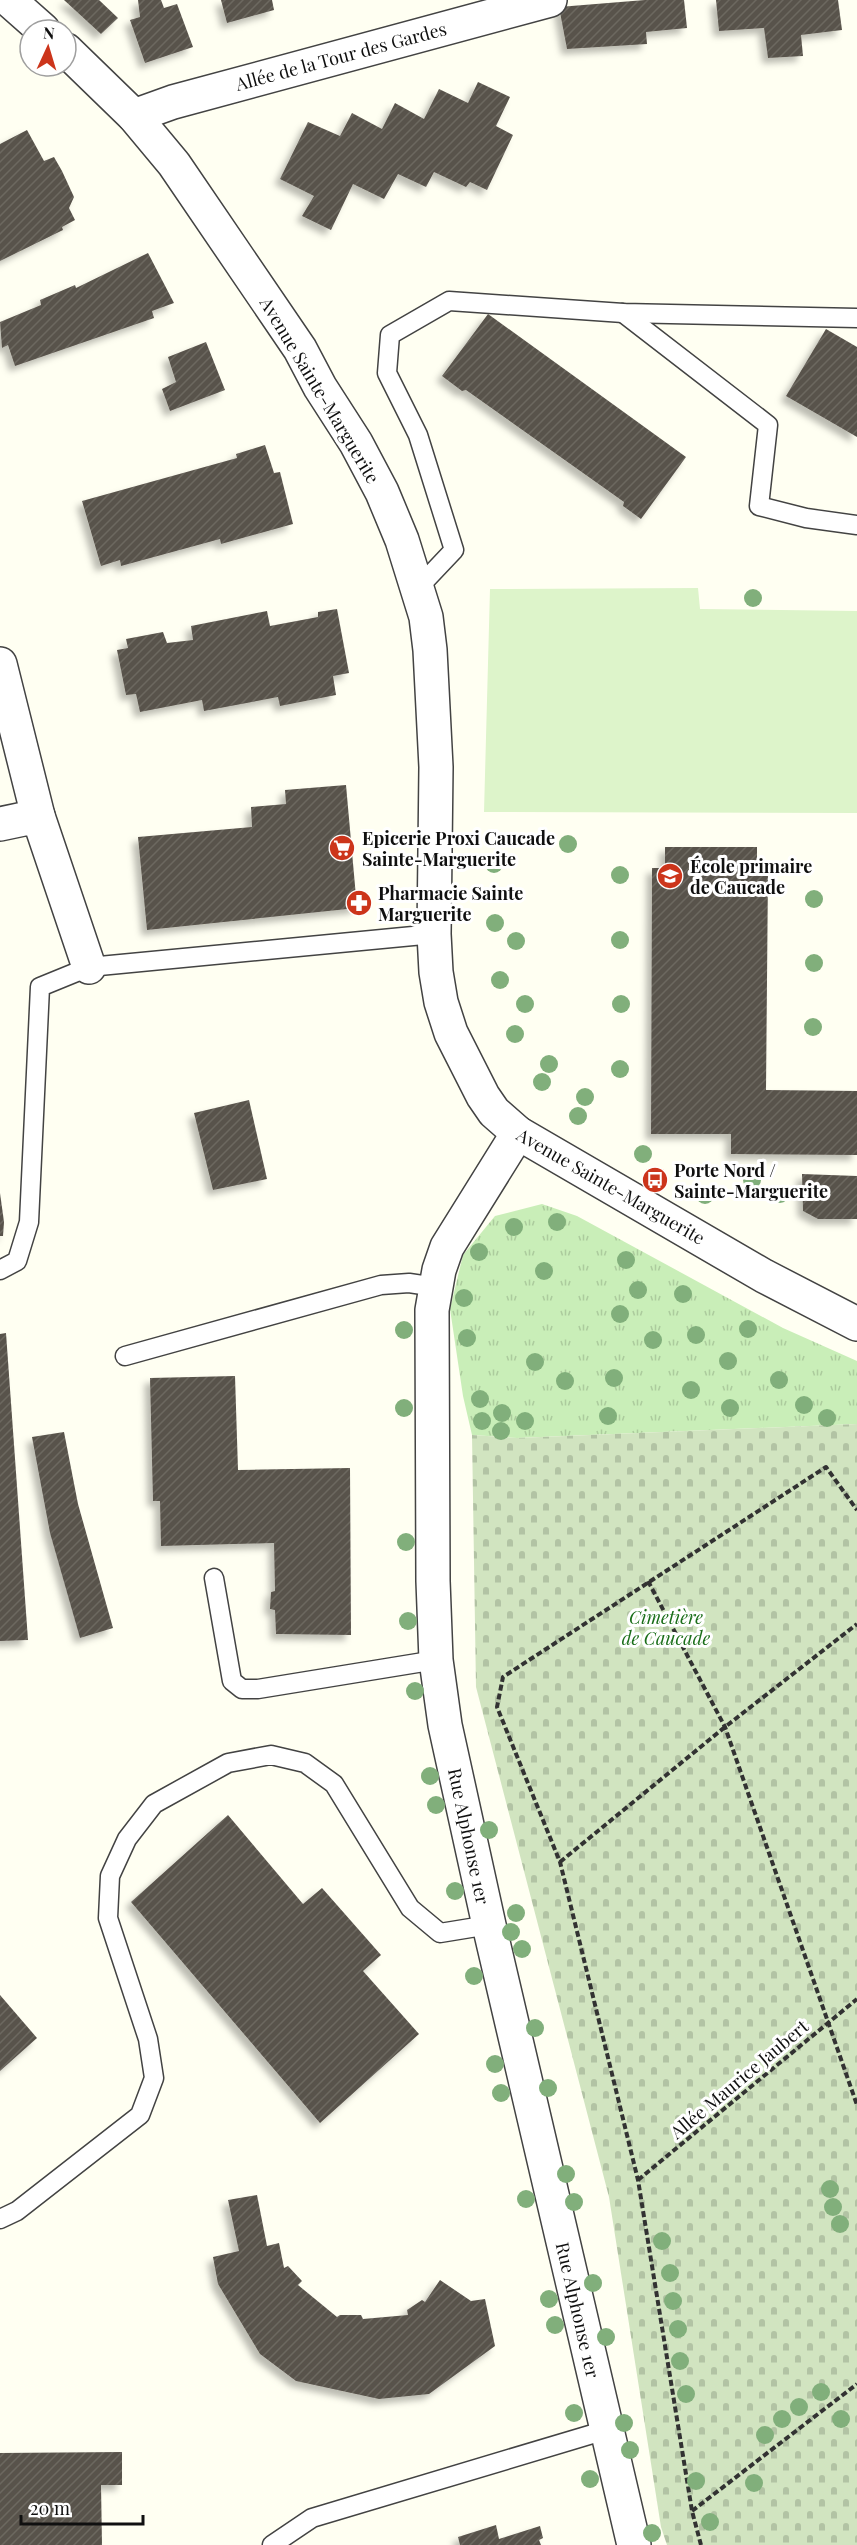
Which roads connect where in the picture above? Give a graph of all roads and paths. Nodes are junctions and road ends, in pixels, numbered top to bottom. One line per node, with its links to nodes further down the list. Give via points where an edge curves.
1 (9, 0): 3 (street)
2 (550, 0): 5 (street, Allée de la Tour des Gardes, via 173,102)
3 (29, 18)
4 (78, 62): 5 (street, Avenue Sainte-Marguerite)
5 (134, 116): 9 (street, Avenue Sainte-Marguerite, via 174,164 300,350 356,443 382,492)
6 (623, 313): 7 (lane); 8 (lane, via 768,425 759,506); 9 (lane, via 449,301 390,335 387,372 418,435 454,550)
7 (857, 318)
8 (857, 525)
9 (418, 588): 13 (street, Avenue Sainte-Marguerite, via 428,628 434,695)
10 (0, 664): 11 (street)
11 (38, 816): 12 (street); 14 (street)
12 (0, 824)
13 (434, 934): 14 (lane); 15 (street, Avenue Sainte-Marguerite, via 441,1002 452,1033 483,1096)
14 (89, 967): 16 (lane, via 40,987 28,1222 17,1261)
15 (518, 1134): 17 (street, Rue Alphonse 1er, via 447,1247); 18 (street, Avenue Sainte-Marguerite, via 764,1276)
16 (0, 1270)
17 (436, 1287): 19 (lane, via 409,1283 381,1285); 24 (street, Rue Alphonse 1er, via 432,1334)
18 (857, 1324)
19 (125, 1356)
20 (857, 1510): 22 (path, via 826,1467)
21 (214, 1578): 24 (lane, via 232,1681 242,1689)
22 (648, 1581): 25 (path); 26 (path, via 502,1677 497,1707)
23 (857, 1624): 25 (path)
24 (436, 1660): 27 (street, Rue Alphonse 1er, via 444,1725)
25 (725, 1727): 26 (path); 29 (path)
26 (560, 1862): 31 (path)
27 (489, 1925): 32 (lane, via 440,1934 410,1908 334,1784 305,1762 271,1755 228,1763 154,1804 127,1839 110,1876 108,1918 148,2038 154,2078 140,2115 16,2211); 34 (street, Rue Alphonse 1er)
28 (857, 1999): 29 (path, Allée Maurice Jaubert)
29 (829, 2022): 30 (path); 31 (path, Allée Maurice Jaubert)
30 (857, 2105)
31 (638, 2180): 35 (path)
32 (0, 2219)
33 (857, 2384): 35 (path)
34 (606, 2430): 36 (lane, via 312,2518); 37 (street, Rue Alphonse 1er)
35 (692, 2511): 38 (path)
36 (272, 2545)
37 (634, 2545)
38 (701, 2545)

